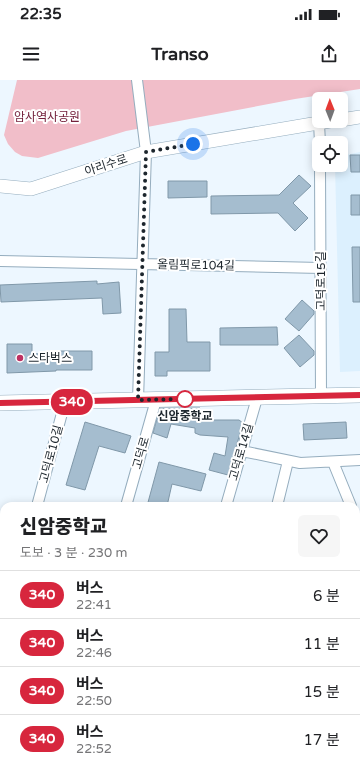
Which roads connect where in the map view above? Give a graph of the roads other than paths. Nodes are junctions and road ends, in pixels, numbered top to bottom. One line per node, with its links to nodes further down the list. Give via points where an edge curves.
1 (137, 80): 5 (street)
2 (360, 117): 3 (street)
3 (348, 119)
4 (312, 124): 5 (street, 아리수로)
5 (146, 152): 7 (street, 아리수로, via 31,189); 9 (street)
6 (320, 172): 10 (street, 고덕로15길)
7 (0, 186)
8 (0, 261): 9 (street, 올림픽로104길)
9 (143, 264): 10 (street, 올림픽로104길); 14 (street)
10 (321, 268): 12 (street, 고덕로15길)
11 (360, 395): 12 (main road)
12 (321, 396): 13 (main road)
13 (257, 398): 15 (main road); 18 (street, 고덕로14길)
14 (138, 400): 15 (main road); 16 (main road)
15 (156, 400): 23 (street, 고덕로)
16 (65, 402): 17 (main road); 22 (street, 고덕로10길)
17 (0, 403)
18 (242, 451): 20 (street); 24 (street, 고덕로14길)
19 (360, 460): 21 (street)
20 (288, 461): 21 (street); 25 (street)
21 (333, 462): 26 (street)
22 (38, 502)
23 (127, 502)
24 (227, 502)
25 (278, 502)
26 (349, 502)

